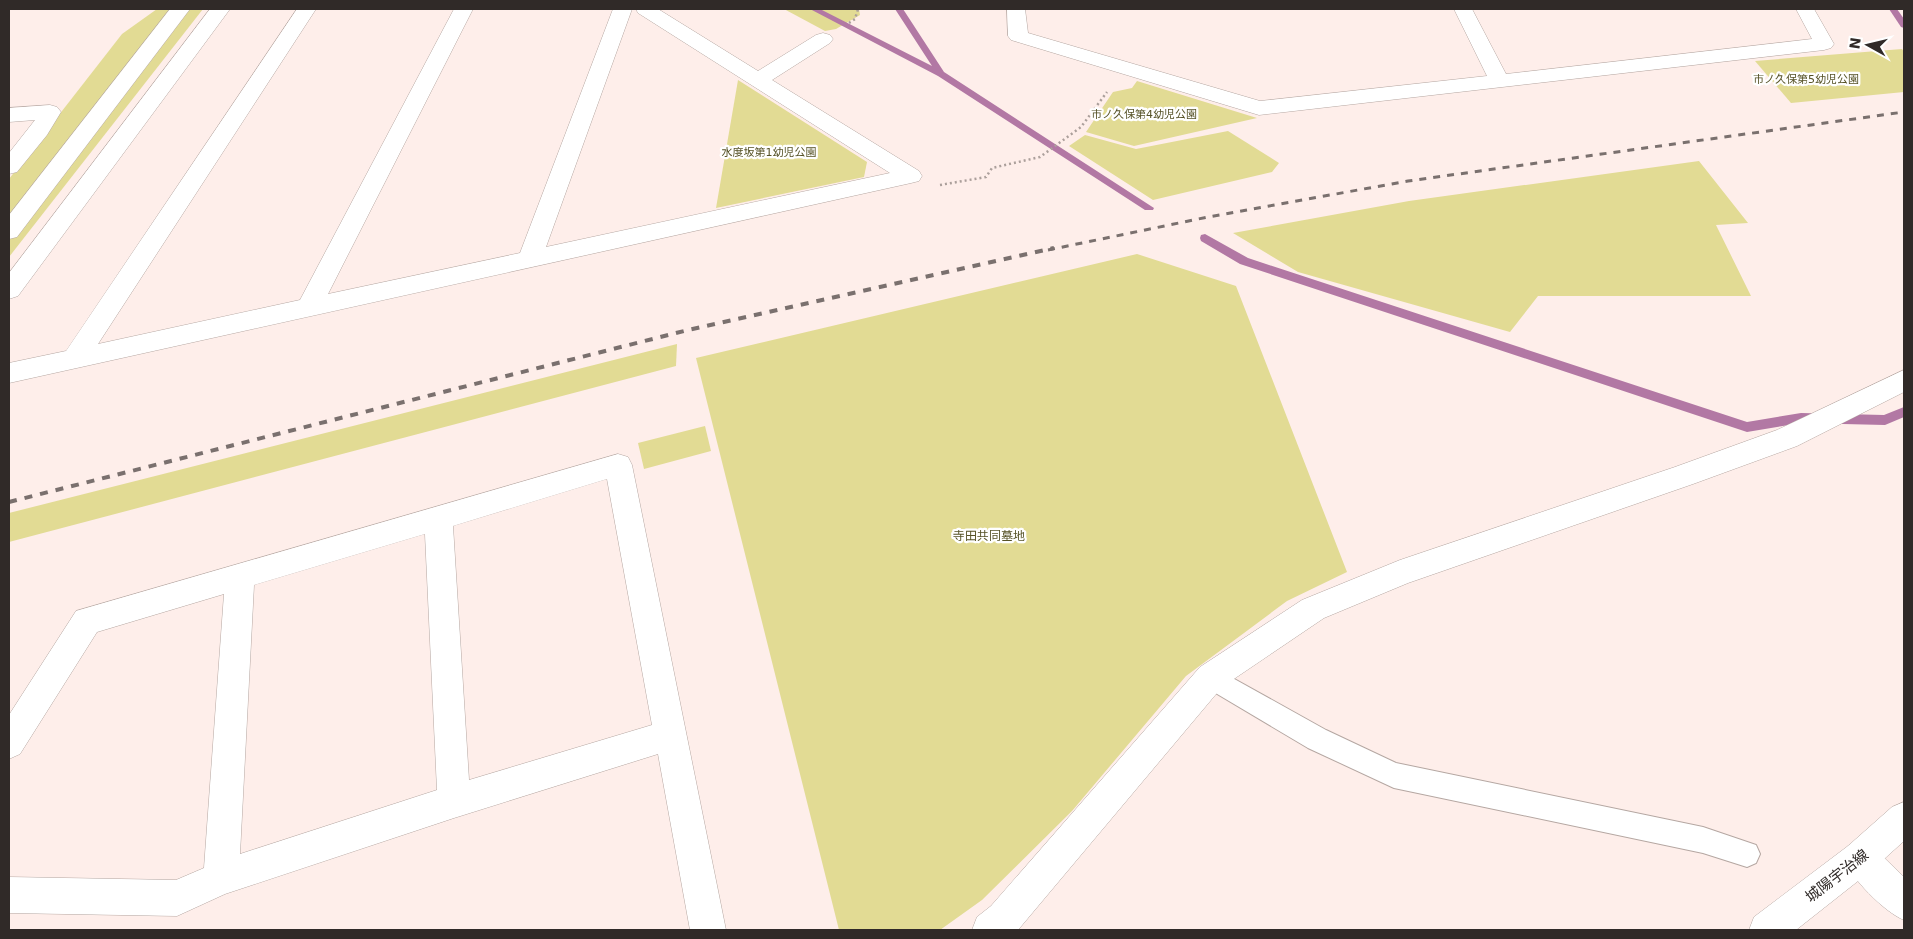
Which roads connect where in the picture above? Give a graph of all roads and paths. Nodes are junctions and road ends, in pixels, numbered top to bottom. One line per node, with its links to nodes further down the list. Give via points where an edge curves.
1 (180, 9): 19 (street)
2 (220, 9): 21 (street)
3 (306, 9): 23 (street)
4 (463, 9): 22 (street)
5 (622, 9): 20 (street)
6 (645, 9): 14 (street)
7 (858, 9): 11 (path, via 856,19)
8 (1016, 9): 13 (street, via 1018,36)
9 (1463, 9): 15 (street)
10 (1805, 9): 15 (street, via 1824,44)
11 (848, 24)
12 (823, 39): 14 (street)
13 (1136, 70): 15 (street, via 1258,108); 18 (path, via 1126,85 1112,84 1081,127 1040,157 992,168 986,177 925,187)
14 (757, 80): 18 (street)
15 (1499, 80)
16 (9, 115): 17 (street, via 50,112)
17 (9, 167)
18 (911, 176): 20 (street)
19 (9, 231)
20 (530, 259): 22 (street)
21 (9, 290)
22 (309, 307): 23 (street)
23 (75, 358): 24 (street)
24 (9, 373)
25 (1904, 380): 28 (street, via 1787,438 1400,573 1312,609)
26 (438, 519): 27 (street); 30 (street, via 618,465); 32 (street)
27 (240, 576): 29 (street, via 87,621); 36 (street)
28 (1211, 677): 34 (lane, via 1317,739 1394,775 1703,840); 40 (street, via 1004,919)
29 (22, 700): 31 (street)
30 (670, 735): 32 (street); 39 (street)
31 (9, 743)
32 (454, 801): 36 (street)
33 (1904, 819): 35 (street, 城陽宇治線)
34 (1747, 854)
35 (1860, 858): 38 (street); 41 (street, 城陽宇治線)
36 (221, 878): 37 (street, via 177,898)
37 (9, 895)
38 (1904, 902)
39 (708, 930)
40 (990, 930)
41 (1768, 930)

